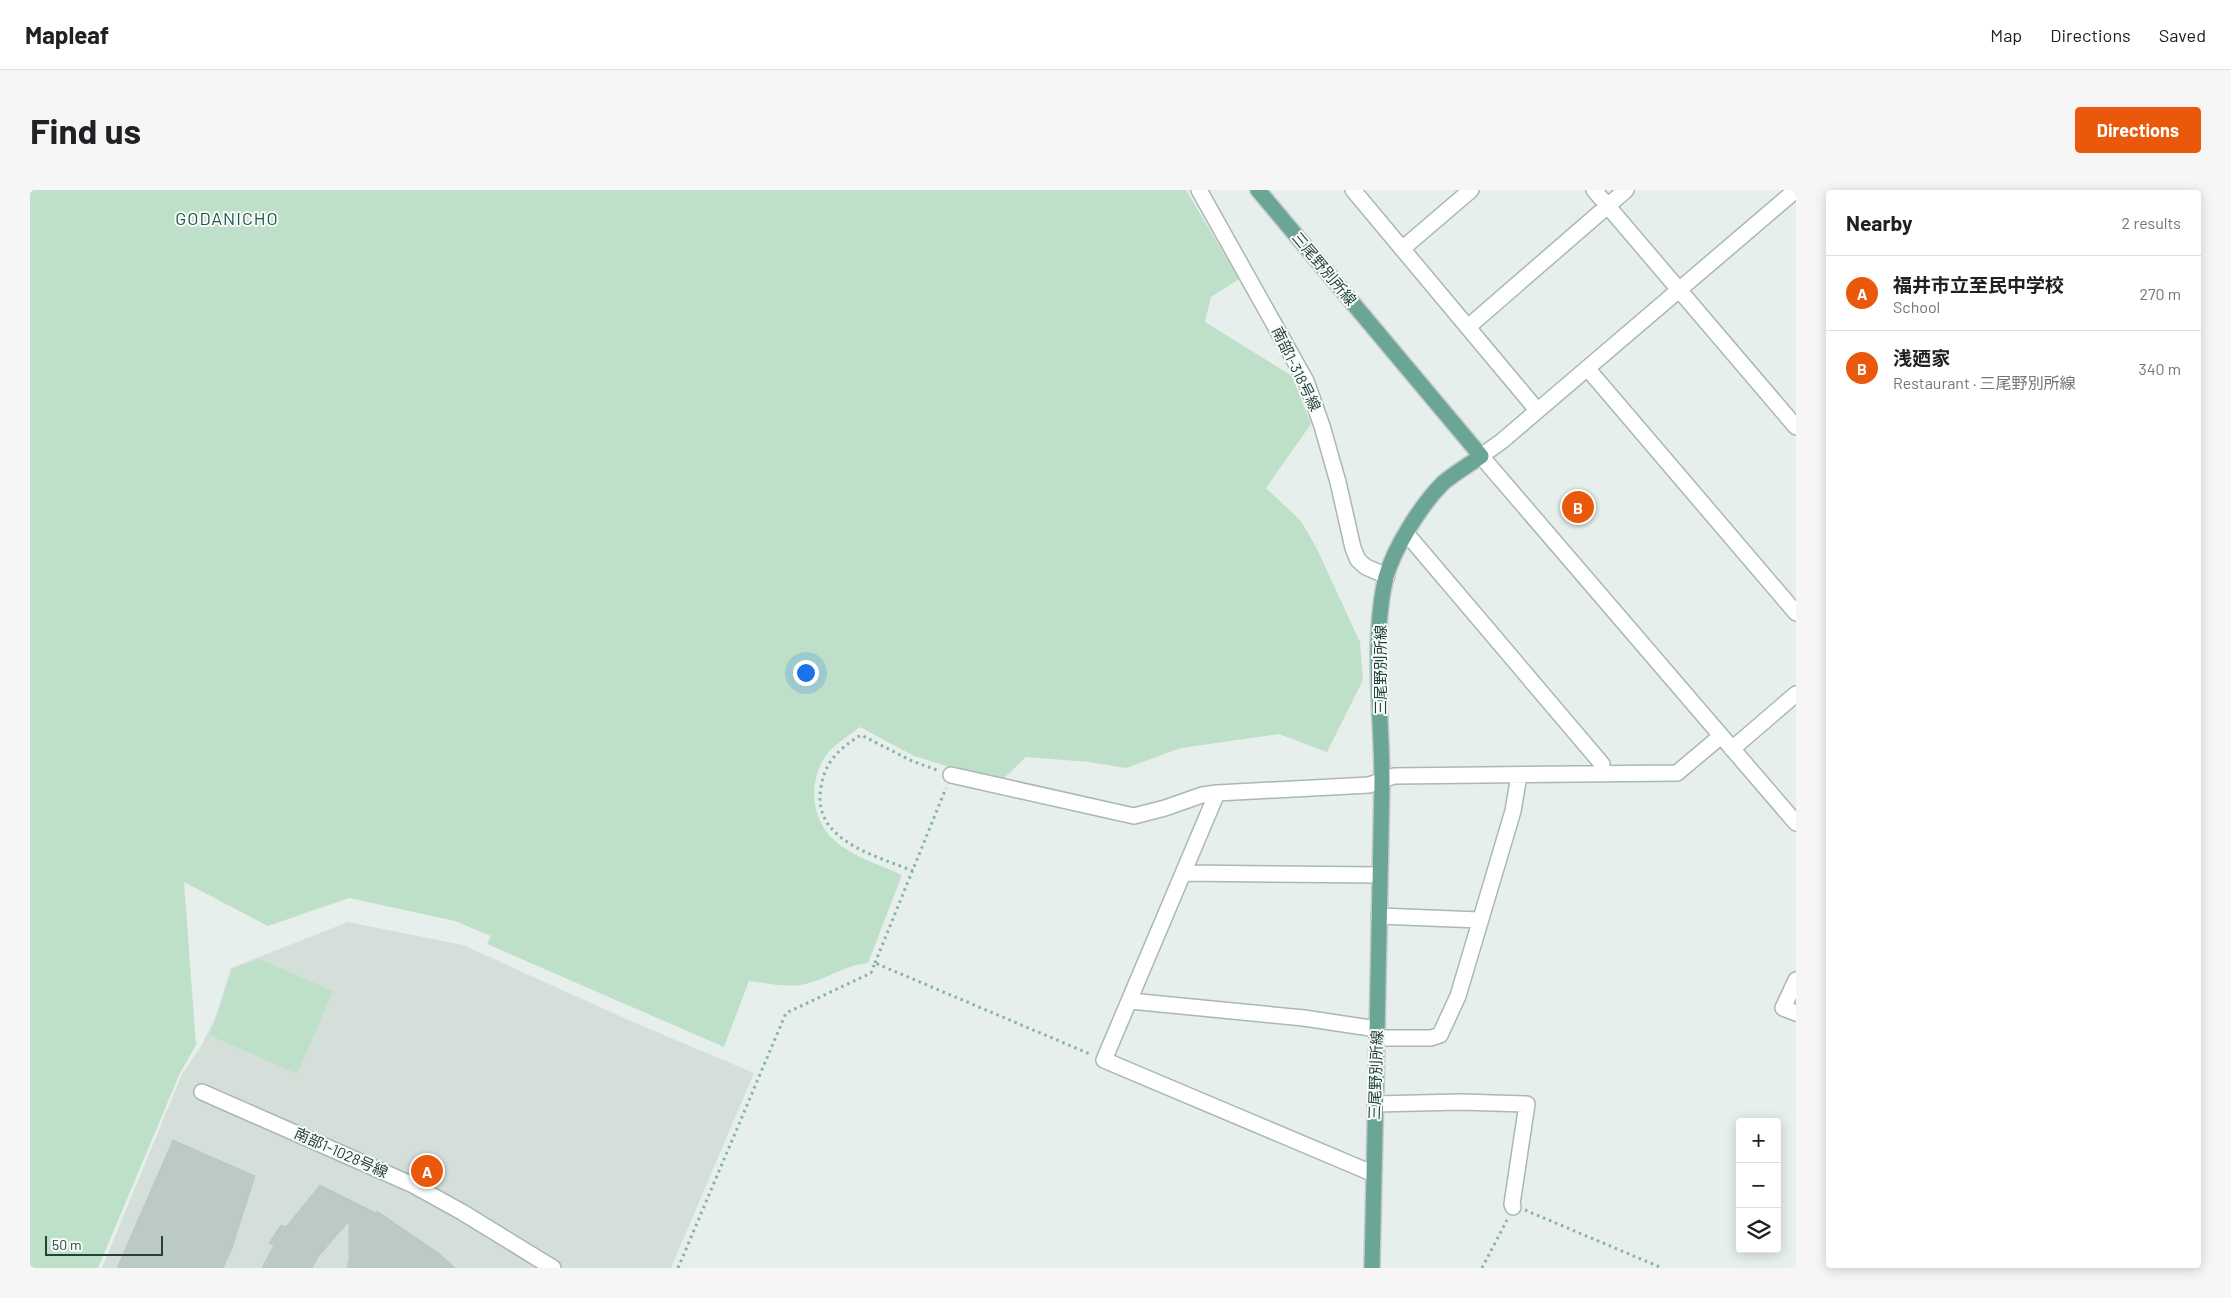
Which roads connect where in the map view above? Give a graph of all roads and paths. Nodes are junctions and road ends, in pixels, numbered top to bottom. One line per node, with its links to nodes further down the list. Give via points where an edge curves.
1 (1199, 190): 17 (street, 南部1-318号線, via 1306,381 1322,426 1358,560)
2 (1258, 190): 15 (main road, 三尾野別所線)
3 (1353, 190): 9 (street)
4 (1471, 190): 9 (street)
5 (1594, 190): 8 (street)
6 (1626, 190): 8 (street)
7 (1795, 192): 10 (street)
8 (1608, 207): 10 (street); 11 (street)
9 (1402, 249): 11 (street)
10 (1679, 289): 12 (street); 14 (street)
11 (1468, 327): 13 (street)
12 (1587, 368): 13 (street); 18 (street)
13 (1537, 410): 15 (street)
14 (1796, 427)
15 (1481, 456): 16 (main road, 三尾野別所線, via 1444,483); 20 (street)
16 (1406, 533): 17 (main road, 三尾野別所線); 22 (street, via 1602,764)
17 (1387, 576): 25 (main road, 三尾野別所線, via 1380,617)
18 (1796, 613)
19 (1796, 694): 21 (street)
20 (1722, 736): 21 (street); 22 (street, via 1677,774)
21 (1732, 749): 27 (street)
22 (1602, 774): 24 (street)
23 (951, 775): 26 (street, via 1134,816); 28 (path); 28 (path, via 912,761 862,735 829,761 823,776 819,805 835,833 848,843)
24 (1519, 775): 25 (street, via 1394,776); 32 (street, via 1513,811)
25 (1382, 780): 26 (street, via 1369,785); 30 (main road, 三尾野別所線)
26 (1217, 793): 29 (street)
27 (1796, 823)
28 (913, 871): 33 (path)
29 (1184, 873): 30 (street); 35 (street)
30 (1380, 875): 31 (main road, 三尾野別所線)
31 (1379, 916): 32 (street); 37 (main road, 三尾野別所線)
32 (1480, 920): 37 (street, via 1458,996 1440,1035 1431,1038)
33 (876, 964): 38 (path); 44 (path, via 871,973 786,1013)
34 (1796, 980): 36 (street, via 1783,1008)
35 (1130, 1001): 37 (street, via 1304,1018); 38 (street)
36 (1796, 1014)
37 (1377, 1034): 40 (main road, 三尾野別所線)
38 (1104, 1060): 41 (street)
39 (202, 1092): 43 (street, 南部1-1028号線, via 412,1185)
40 (1375, 1104): 41 (main road, 三尾野別所線); 42 (street, via 1527,1104)
41 (1374, 1174): 45 (main road, 三尾野別所線)
42 (1514, 1207): 46 (path); 47 (path)
43 (553, 1268)
44 (678, 1268)
45 (1372, 1268)
46 (1482, 1268)
47 (1662, 1268)

